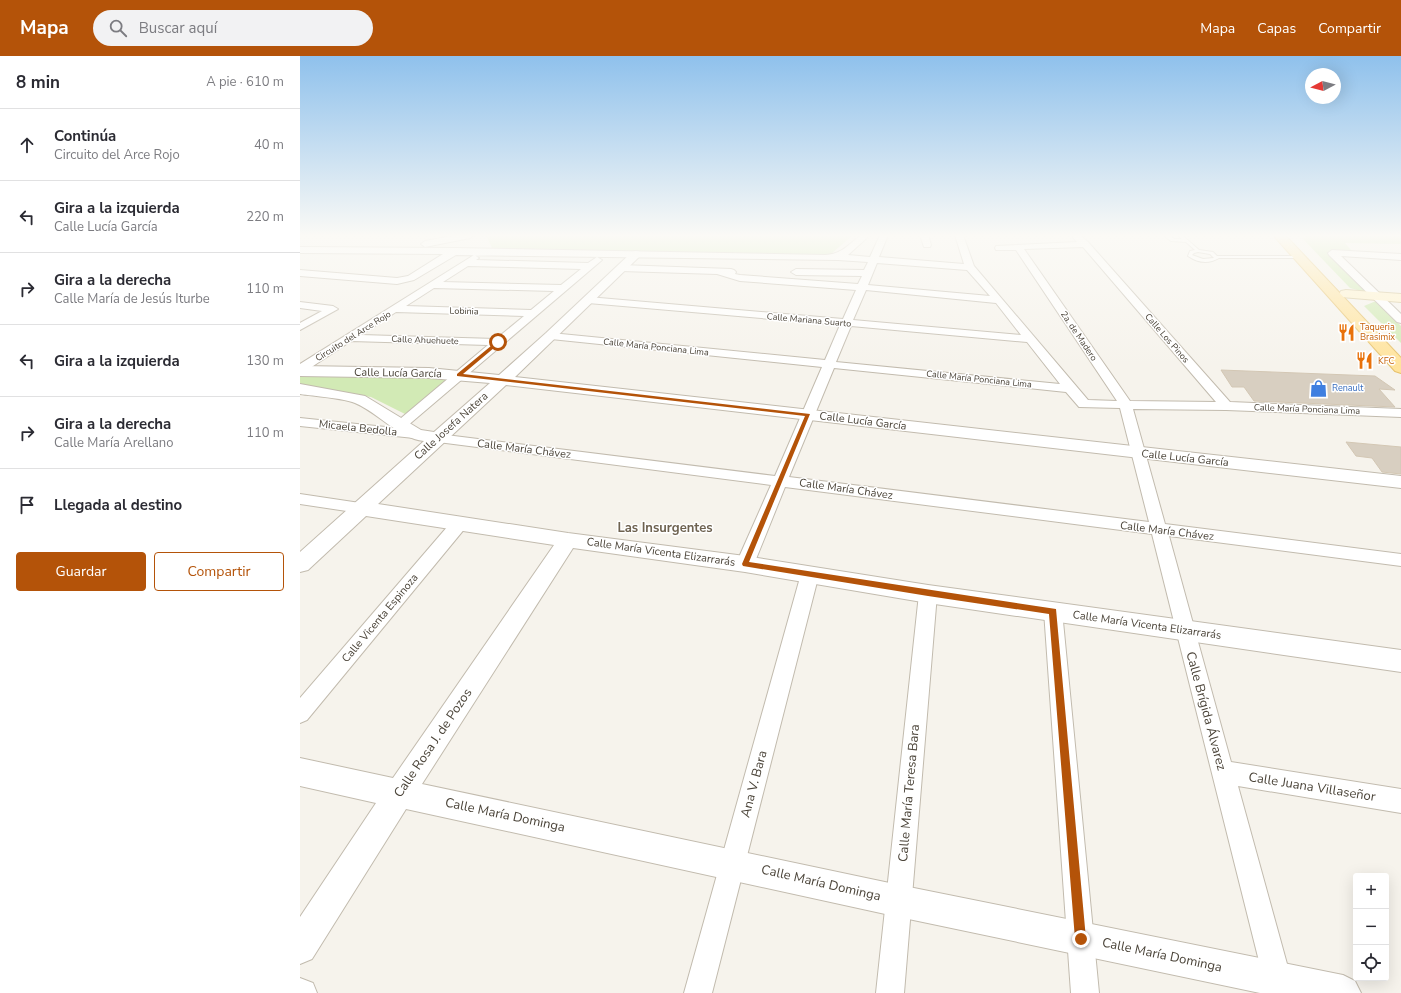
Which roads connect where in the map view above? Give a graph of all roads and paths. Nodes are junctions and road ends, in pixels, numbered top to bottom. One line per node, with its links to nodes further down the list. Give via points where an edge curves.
1 (369, 279): 2 (street, via 404,281)
2 (409, 279)
3 (443, 279): 14 (street, Circuito del Arce Rojo)
4 (574, 279): 16 (street, Circuito del Arce Rojo)
5 (610, 279): 20 (street, Calle Josefa Natera)
6 (750, 279): 15 (street)
7 (865, 279): 15 (street)
8 (980, 279): 21 (street)
9 (1040, 279): 40 (street, 2a. de Madero)
10 (1115, 279): 41 (street, Calle Los Pinos)
11 (1324, 279): 17 (main road)
12 (1327, 279): 17 (main road)
13 (1358, 279): 18 (street)
14 (433, 285): 16 (street); 23 (street, Circuito del Arce Rojo)
15 (861, 287): 21 (street); 26 (street)
16 (563, 288): 24 (street, Circuito del Arce Rojo)
17 (1339, 293): 18 (main road); 32 (main road); 34 (main road)
18 (1376, 296): 19 (main road); 25 (street)
19 (1401, 298)
20 (588, 300): 26 (street, Calle Mariana Suarto); 28 (street, Calle Josefa Natera)
21 (999, 300): 30 (street)
22 (300, 305): 27 (street, via 333,308)
23 (395, 309): 24 (street, Lobinia); 29 (street, Circuito del Arce Rojo)
24 (533, 313): 31 (street, Circuito del Arce Rojo)
25 (1401, 320)
26 (847, 323): 30 (street, Calle Mariana Suarto); 33 (street)
27 (300, 327)
28 (551, 336): 33 (street, Calle María Ponciana Lima); 37 (street, Calle Josefa Natera)
29 (351, 338): 31 (street, Calle Ahuehuete); 35 (street, Circuito del Arce Rojo)
30 (1030, 339): 38 (street)
31 (498, 342): 36 (street, Circuito del Arce Rojo)
32 (1401, 351)
33 (829, 365): 38 (street, Calle María Ponciana Lima); 43 (street)
34 (1401, 368)
35 (300, 370): 36 (street, Calle Lucía García)
36 (458, 375): 37 (street, Calle Lucía García); 45 (street, Circuito del Arce Rojo)
37 (501, 381): 43 (street, Calle Lucía García); 47 (street, Calle Josefa Natera)
38 (1070, 388): 40 (street, Calle María Ponciana Lima, via 1084,404)
39 (300, 389): 45 (street, Calle María Chávez, via 359,399)
40 (1126, 406): 41 (street, Calle María Ponciana Lima); 48 (street, Calle Brígida Álvarez)
41 (1226, 406): 42 (street, Calle María Ponciana Lima)
42 (1401, 413)
43 (808, 415): 48 (street, Calle Lucía García); 49 (street)
44 (300, 422): 46 (street, Micaela Bedolla)
45 (401, 424): 46 (street, Calle María Chávez)
46 (416, 435): 47 (street, Calle María Chávez)
47 (438, 438): 49 (street, Calle María Chávez); 52 (street, Calle Josefa Natera)
48 (1138, 453): 50 (street, Calle Lucía García); 54 (street, Calle Brígida Álvarez)
49 (779, 480): 54 (street, Calle María Chávez); 58 (street)
50 (1401, 482)
51 (300, 500): 52 (street, Calle María Vicenta Elizarrarás)
52 (360, 508): 53 (street, Calle María Vicenta Elizarrarás); 57 (street, Calle Josefa Natera)
53 (460, 523): 55 (street, Calle María Vicenta Elizarrarás); 64 (street, Calle Vicenta Espinoza)
54 (1159, 531): 56 (street, Calle María Chávez); 62 (street, Calle Brígida Álvarez)
55 (568, 540): 58 (street, Calle María Vicenta Elizarrarás); 67 (street, Calle Rosa J. de Pozos)
56 (1401, 560)
57 (300, 564)
58 (745, 564): 59 (street, Calle María Vicenta Elizarrarás)
59 (810, 574): 60 (street, Calle María Vicenta Elizarrarás); 69 (street, Ana V. Bara)
60 (928, 594): 61 (street, Calle María Vicenta Elizarrarás); 70 (street, Calle María Teresa Bara)
61 (1053, 611): 62 (street, Calle María Vicenta Elizarrarás); 71 (street)
62 (1185, 630): 63 (street, Calle María Vicenta Elizarrarás); 66 (street, Calle Brígida Álvarez)
63 (1401, 661)
64 (300, 713)
65 (300, 772): 67 (street, Calle María Dominga)
66 (1222, 772): 68 (street, Calle Juana Villaseñor); 73 (street, Calle Brígida Álvarez)
67 (400, 792): 69 (street, Calle María Dominga); 72 (street, Calle Rosa J. de Pozos)
68 (1401, 801)
69 (732, 863): 70 (street, Calle María Dominga); 74 (street, Ana V. Bara)
70 (899, 901): 71 (street, Calle María Dominga); 75 (street, Calle María Teresa Bara)
71 (1081, 939): 73 (street, Calle María Dominga); 76 (street)
72 (300, 947)
73 (1279, 986): 77 (street, Calle María Dominga)
74 (698, 993)
75 (890, 993)
76 (1085, 993)
77 (1343, 993)

